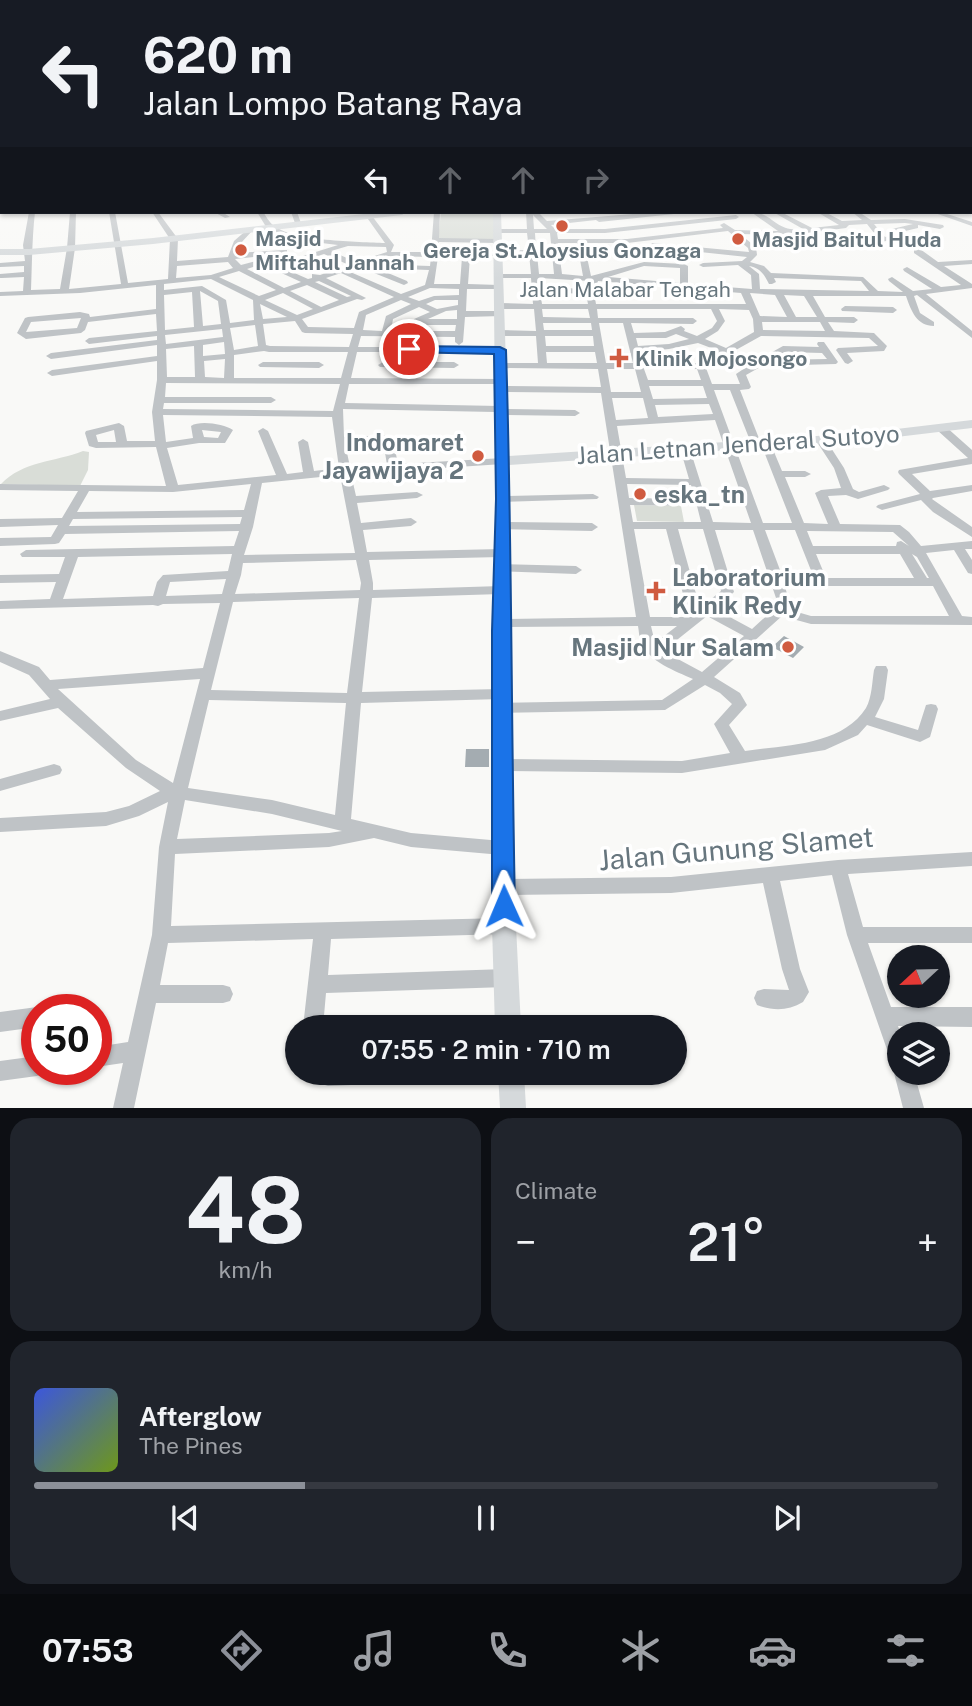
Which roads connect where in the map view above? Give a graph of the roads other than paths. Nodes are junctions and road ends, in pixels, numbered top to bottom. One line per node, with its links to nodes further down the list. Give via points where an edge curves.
1 (32, 214): 77 (street)
2 (73, 214): 64 (street)
3 (112, 214): 56 (street)
4 (156, 214): 49 (street)
5 (222, 214): 23 (street)
6 (261, 214): 37 (street)
7 (295, 214): 33 (street)
8 (367, 214): 33 (main road); 58 (street)
9 (437, 214): 51 (street)
10 (497, 214): 60 (main road)
11 (532, 214): 41 (street)
12 (535, 214): 32 (street)
13 (563, 214): 29 (street)
14 (617, 214): 26 (street)
15 (639, 214): 16 (street); 26 (street)
16 (654, 214): 36 (street)
17 (734, 214): 22 (street); 47 (street)
18 (758, 214): 45 (street)
19 (780, 214): 40 (street)
20 (824, 214): 34 (street)
21 (858, 214): 31 (street)
22 (712, 215): 36 (street); 44 (street)
23 (227, 216)
24 (595, 217): 26 (street); 29 (street); 39 (street)
25 (972, 217): 28 (street)
26 (622, 218)
27 (940, 219): 28 (street); 30 (street); 30 (street)
28 (958, 219): 35 (street)
29 (570, 220): 32 (street)
30 (924, 221): 31 (street); 50 (street, via 895,231 902,235)
31 (869, 222): 34 (street); 50 (street)
32 (546, 223): 42 (street)
33 (299, 224): 37 (main road)
34 (843, 224): 40 (street)
35 (972, 224)
36 (668, 225): 39 (street); 46 (street)
37 (269, 228): 38 (main road); 48 (street)
38 (250, 230): 49 (main road); 78 (street, via 237,243)
39 (612, 230): 43 (street); 55 (street)
40 (810, 230): 45 (street)
41 (530, 231): 42 (street); 60 (street); 68 (street)
42 (553, 231): 43 (street); 69 (street)
43 (600, 231): 53 (street)
44 (733, 231): 46 (street); 47 (street); 61 (street)
45 (792, 233): 47 (street)
46 (682, 234): 55 (street)
47 (760, 234)
48 (292, 237): 57 (street); 85 (street, via 280,241)
49 (174, 239): 56 (main road); 82 (street)
50 (883, 239): 63 (street)
51 (435, 240): 60 (street); 74 (street)
52 (580, 241): 53 (street); 69 (street); 79 (street)
53 (602, 241): 54 (street)
54 (614, 241): 55 (street); 79 (street)
55 (627, 241)
56 (119, 244): 64 (main road); 112 (street)
57 (349, 244): 58 (street); 70 (street)
58 (390, 244): 72 (street)
59 (765, 244): 61 (street)
60 (498, 245): 68 (street); 75 (street); 107 (main road)
61 (751, 245): 76 (street)
62 (638, 246): 65 (street)
63 (847, 247)
64 (71, 248): 77 (main road); 120 (street)
65 (701, 248): 76 (street); 87 (street, via 704,269)
66 (918, 250): 83 (street)
67 (0, 252): 77 (main road)
68 (535, 252): 69 (street); 97 (street)
69 (556, 252): 79 (street); 98 (street)
70 (328, 253): 85 (street); 86 (street)
71 (279, 254): 78 (street); 85 (street)
72 (388, 254): 74 (street); 86 (street)
73 (962, 254): 81 (street)
74 (435, 255): 75 (street); 89 (street)
75 (466, 255): 121 (street)
76 (753, 255): 87 (street)
77 (29, 257): 84 (street); 94 (street)
78 (232, 258): 82 (street); 88 (street)
79 (581, 258): 102 (street)
80 (263, 261): 85 (street); 88 (street)
81 (972, 262): 83 (street)
82 (174, 264): 105 (street)
83 (936, 264): 92 (street)
84 (0, 265)
85 (290, 265): 100 (street); 101 (street); 106 (street)
86 (357, 265): 91 (street); 93 (street)
87 (742, 265): 95 (street, via 756,264); 122 (street, via 755,274)
88 (237, 268): 99 (street); 101 (street)
89 (434, 268): 93 (street, via 401,267); 109 (street)
90 (856, 268): 103 (street)
91 (340, 271): 100 (street); 118 (street)
92 (944, 271): 111 (street); 116 (street, via 911,272)
93 (381, 273): 118 (street, via 404,283)
94 (29, 274): 96 (street); 131 (street)
95 (770, 275): 103 (street); 124 (street)
96 (2, 276)
97 (534, 276): 98 (street); 107 (street); 119 (street)
98 (558, 276): 102 (street)
99 (212, 277): 105 (street); 115 (street)
100 (318, 277): 106 (street); 132 (street)
101 (258, 278): 115 (street); 117 (street)
102 (591, 279): 108 (street); 110 (street, via 622,271 683,270); 123 (street)
103 (863, 279): 128 (street)
104 (892, 279): 129 (street)
105 (172, 281): 113 (street)
106 (307, 281): 117 (street); 136 (street)
107 (498, 282): 121 (street); 150 (main road)
108 (668, 285): 110 (street); 143 (street)
109 (429, 286): 121 (street); 133 (street)
110 (684, 286): 122 (street)
111 (970, 286): 116 (street)
112 (125, 287): 113 (street); 120 (street)
113 (160, 288): 114 (street); 151 (street)
114 (196, 289): 134 (street); 137 (street)
115 (236, 289): 134 (street); 135 (street)
116 (938, 289): 129 (street)
117 (282, 290): 135 (street); 147 (street)
118 (386, 290): 133 (street)
119 (535, 291): 123 (street); 140 (street)
120 (64, 292): 131 (street)
121 (463, 292): 139 (street); 154 (street)
122 (751, 292): 124 (street); 146 (street)
123 (590, 293): 141 (street)
124 (776, 293): 125 (street); 158 (street)
125 (807, 293): 126 (street); 164 (street)
126 (833, 293): 127 (street); 148 (street)
127 (858, 293): 128 (street); 149 (street)
128 (880, 293): 129 (street); 153 (street, via 895,306)
129 (913, 293): 168 (street, via 916,314); 184 (street)
130 (0, 294): 131 (street)
131 (27, 294)
132 (358, 296): 136 (street); 138 (street)
133 (402, 297): 138 (street); 139 (street)
134 (220, 298): 137 (street); 169 (street)
135 (259, 299): 156 (street); 167 (street)
136 (346, 300): 147 (street)
137 (197, 302): 170 (street)
138 (379, 305): 173 (street, via 363,312)
139 (418, 305): 152 (street); 175 (street, via 391,316)
140 (536, 306): 141 (street, Jalan Malabar Tengah); 150 (street, Jalan Malabar Tengah); 160 (street)
141 (593, 306): 142 (street, Jalan Malabar Tengah); 161 (street)
142 (648, 307): 143 (street, Jalan Malabar Tengah); 163 (street)
143 (666, 307): 144 (street, Jalan Malabar Tengah)
144 (689, 307): 145 (street, Jalan Malabar Tengah); 165 (street)
145 (714, 307): 146 (street, Jalan Malabar Tengah); 188 (street, via 720,325)
146 (751, 307): 157 (street)
147 (326, 308): 156 (street); 171 (street)
148 (845, 309): 149 (street); 164 (street, via 856,323)
149 (869, 309): 153 (street)
150 (499, 310): 154 (street, Jalan Malabar Tengah); 177 (main road)
151 (160, 312): 159 (street); 191 (street)
152 (436, 312): 154 (street, via 444,309); 166 (street)
153 (892, 314)
154 (462, 315): 166 (street); 182 (street)
155 (55, 318): 159 (street, via 85,315); 174 (street); 174 (street, via 27,320 21,333)
156 (298, 318): 167 (street); 171 (street, via 303,330)
157 (757, 319): 158 (street); 180 (street)
158 (793, 319): 164 (street)
159 (86, 320): 174 (street, via 81,330)
160 (539, 320): 161 (street); 178 (street)
161 (595, 320): 162 (street); 179 (street)
162 (625, 320): 163 (street); 185 (street)
163 (652, 320): 165 (street); 186 (street)
164 (824, 320): 183 (street)
165 (693, 321): 172 (street)
166 (416, 322): 176 (street)
167 (260, 323): 169 (street); 192 (street)
168 (931, 324)
169 (226, 327): 170 (street); 187 (street)
170 (199, 330): 191 (street)
171 (324, 331): 173 (street)
172 (676, 331): 186 (street); 188 (street)
173 (358, 332): 175 (street); 194 (street)
174 (53, 333)
175 (386, 333): 176 (street)
176 (414, 333): 182 (street)
177 (500, 333): 178 (street); 201 (main road)
178 (541, 333): 179 (street); 196 (street)
179 (597, 333): 197 (street)
180 (759, 333): 181 (street); 203 (street)
181 (815, 333): 183 (street); 202 (street)
182 (459, 334): 200 (street)
183 (831, 334): 208 (street, via 871,335 883,346 841,350)
184 (972, 335)
185 (630, 336): 186 (street); 198 (street)
186 (658, 336)
187 (226, 339): 190 (street); 204 (street)
188 (696, 339): 198 (street, via 676,348); 203 (street)
189 (89, 341): 191 (street)
190 (198, 342): 191 (street); 207 (street)
191 (160, 346): 205 (street); 206 (street); 220 (street); 221 (street)
192 (266, 348): 193 (street); 204 (street); 211 (street)
193 (325, 349): 194 (street); 212 (street)
194 (355, 349): 195 (street); 226 (street)
195 (386, 349): 200 (street); 213 (street)
196 (542, 349): 197 (street); 215 (street)
197 (600, 349): 216 (street)
198 (634, 349): 217 (street)
199 (784, 349): 202 (street); 209 (street); 210 (street)
200 (456, 350): 201 (street); 214 (street)
201 (500, 350): 218 (main road)
202 (824, 350): 209 (street, via 833,362)
203 (726, 351): 210 (street); 219 (street)
204 (229, 355): 207 (street); 223 (street)
205 (51, 356)
206 (119, 357)
207 (200, 359): 222 (street)
208 (848, 361)
209 (792, 363): 210 (street)
210 (760, 364): 232 (street, via 741,374 747,386)
211 (263, 365): 212 (street); 224 (street)
212 (320, 365): 225 (street)
213 (383, 365): 214 (street); 227 (street)
214 (454, 365): 228 (street)
215 (543, 365): 216 (street); 218 (street)
216 (602, 365): 217 (street); 233 (street)
217 (639, 365): 219 (street); 229 (street)
218 (500, 366): 231 (main road)
219 (701, 366): 230 (street)
220 (52, 373)
221 (162, 380): 222 (street); 235 (street)
222 (200, 380): 223 (street)
223 (229, 380): 224 (street)
224 (256, 380): 225 (street)
225 (314, 380): 226 (street)
226 (346, 382): 227 (street); 238 (street)
227 (379, 382): 228 (street)
228 (453, 382): 231 (street)
229 (643, 383): 230 (street); 234 (street)
230 (707, 385): 232 (street); 237 (street)
231 (500, 386): 233 (street); 239 (main road)
232 (734, 388): 252 (street)
233 (607, 392): 234 (street); 244 (street)
234 (648, 399): 237 (street); 243 (street)
235 (158, 400): 236 (street); 240 (street)
236 (271, 400)
237 (712, 401): 242 (street)
238 (338, 410): 239 (street); 240 (street); 250 (street)
239 (500, 411): 241 (street); 259 (main road)
240 (157, 412): 253 (street)
241 (575, 413)
242 (717, 417): 243 (street); 254 (street)
243 (654, 420): 244 (street)
244 (612, 423): 257 (street)
245 (972, 424): 246 (main road, Jalan Letnan Jenderal Sutoyo)
246 (941, 428): 248 (main road, Jalan Letnan Jenderal Sutoyo); 258 (street)
247 (262, 431): 265 (street)
248 (820, 439): 252 (main road, Jalan Letnan Jenderal Sutoyo); 276 (street)
249 (199, 440): 249 (street, via 221,441 228,430 196,424); 253 (street)
250 (340, 440): 260 (street, via 388,438); 261 (street)
251 (303, 442): 264 (street)
252 (760, 443): 254 (main road, Jalan Letnan Jenderal Sutoyo); 262 (street)
253 (161, 445): 255 (street); 272 (street)
254 (728, 445): 256 (main road, Jalan Letnan Jenderal Sutoyo); 291 (street)
255 (122, 446)
256 (685, 448): 257 (main road, Jalan Letnan Jenderal Sutoyo); 268 (street)
257 (618, 453): 259 (main road, Jalan Letnan Jenderal Sutoyo); 267 (street)
258 (972, 458): 275 (street, via 903,471)
259 (503, 461): 260 (street); 279 (main road)
260 (393, 468): 261 (street)
261 (345, 471): 264 (street); 280 (street)
262 (779, 474): 263 (street); 293 (street)
263 (805, 474)
264 (309, 475): 265 (street)
265 (283, 478): 266 (street)
266 (257, 481): 272 (street); 284 (street)
267 (623, 481): 268 (street); 281 (street)
268 (696, 482): 282 (street)
269 (0, 487): 271 (street)
270 (884, 488): 276 (street)
271 (85, 489): 272 (street); 285 (street)
272 (173, 489)
273 (967, 489): 275 (street); 278 (street)
274 (417, 495): 280 (street)
275 (928, 495): 283 (street); 297 (street, via 926,500 933,508)
276 (855, 496): 294 (street, via 821,493)
277 (593, 497): 279 (street)
278 (972, 498)
279 (503, 499): 292 (main road)
280 (350, 500): 295 (street)
281 (626, 501): 282 (street); 288 (street)
282 (702, 503): 290 (street)
283 (882, 507)
284 (249, 520): 285 (street); 306 (street)
285 (66, 522): 287 (street); 298 (street, via 54,541)
286 (411, 522): 295 (street)
287 (0, 523)
288 (628, 525): 289 (street); 324 (street)
289 (671, 525): 290 (street); 321 (street)
290 (709, 525): 291 (street); 321 (street, via 729,588)
291 (756, 525): 293 (street); 311 (street)
292 (503, 526): 296 (street); 305 (main road)
293 (798, 526): 294 (street); 300 (street)
294 (835, 526): 301 (street, via 891,527)
295 (356, 527): 304 (street)
296 (592, 527)
297 (972, 533)
298 (0, 542)
299 (965, 546): 301 (street); 308 (street)
300 (808, 550): 301 (street); 313 (street)
301 (911, 550): 312 (street)
302 (73, 553): 303 (street); 306 (street); 309 (street)
303 (26, 554)
304 (362, 555): 305 (street); 306 (street); 315 (street)
305 (501, 560): 307 (street); 314 (main road)
306 (238, 561): 316 (street); 317 (street, via 167,578)
307 (576, 570)
308 (972, 570)
309 (63, 578): 310 (street); 318 (street)
310 (0, 579)
311 (778, 582): 313 (street); 320 (street)
312 (929, 582): 313 (street); 322 (street)
313 (822, 583)
314 (501, 590): 315 (street); 325 (main road)
315 (366, 593): 316 (street); 334 (street)
316 (228, 599): 317 (street); 330 (street)
317 (158, 602): 318 (street)
318 (55, 604): 319 (street)
319 (0, 605)
320 (780, 611): 322 (street, via 811,620); 326 (street)
321 (698, 616): 324 (street); 326 (street); 327 (street)
322 (957, 620): 323 (street)
323 (972, 621)
324 (645, 622): 325 (street); 327 (street, via 647,642)
325 (502, 623): 335 (main road)
326 (753, 635): 331 (street)
327 (654, 651): 331 (street)
328 (0, 656): 332 (street, via 34,671)
329 (881, 670): 339 (street, via 877,699)
330 (209, 673): 332 (street); 333 (street)
331 (702, 680): 335 (street, via 669,704 656,707); 340 (street, via 739,700 740,705 721,724)
332 (46, 685): 336 (street)
333 (204, 695): 334 (street); 344 (street)
334 (354, 698): 335 (street); 345 (street)
335 (501, 701): 341 (main road)
336 (61, 702): 338 (street); 344 (street, via 131,764)
337 (931, 709): 339 (street, via 920,736)
338 (0, 716)
339 (865, 719): 340 (street, via 853,731 825,744)
340 (739, 755): 341 (street, via 665,767)
341 (503, 765): 349 (main road)
342 (54, 770): 343 (street)
343 (0, 785)
344 (176, 793): 345 (street); 346 (street, via 106,819); 348 (street)
345 (343, 822): 347 (street)
346 (0, 825)
347 (372, 832): 348 (street, via 329,840); 349 (street)
348 (167, 847): 356 (street)
349 (502, 848): 353 (main road)
350 (972, 859): 351 (street, Jalan Gunung Slamet)
351 (838, 867): 352 (street, Jalan Gunung Slamet); 357 (street)
352 (770, 876): 353 (street, Jalan Gunung Slamet, via 671,885); 363 (street, via 799,992 790,1000)
353 (504, 887): 354 (main road)
354 (503, 926): 355 (street); 359 (main road)
355 (323, 930): 356 (street); 360 (street)
356 (160, 935): 361 (street)
357 (856, 935): 358 (street); 366 (street)
358 (972, 936)
359 (506, 978): 360 (street); 365 (main road)
360 (318, 984): 364 (street)
361 (148, 994): 362 (street); 371 (street)
362 (223, 994)
363 (764, 998)
364 (314, 1015)
365 (508, 1015)
366 (886, 1016): 367 (street); 369 (street)
367 (972, 1017)
368 (21, 1020): 370 (street)
369 (888, 1022)
370 (0, 1023)
371 (135, 1051): 372 (street); 377 (street)
372 (112, 1055)
373 (21, 1068): 374 (street)
374 (0, 1071)
375 (512, 1085): 378 (main road)
376 (907, 1085): 379 (street)
377 (123, 1108)
378 (513, 1108)
379 (914, 1108)

